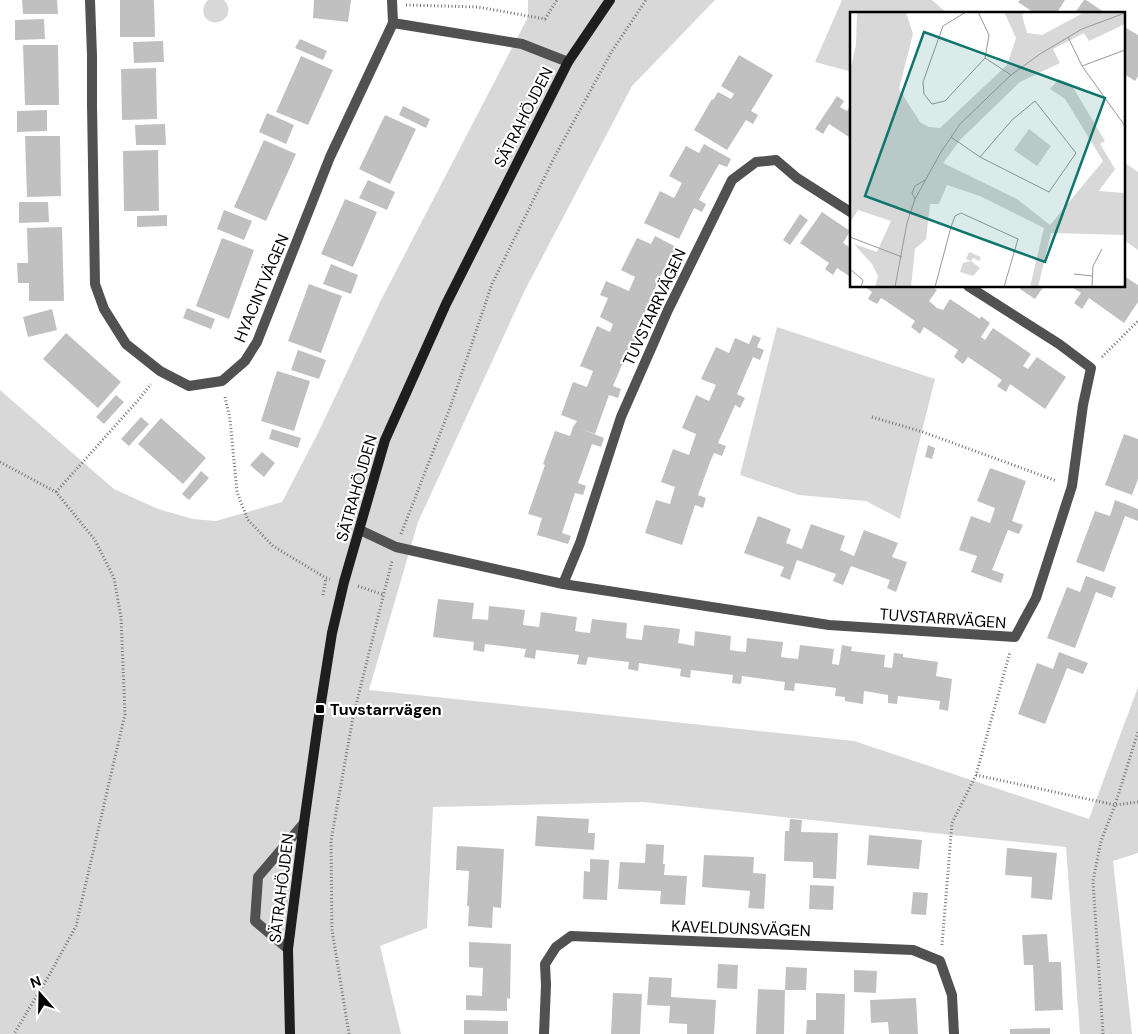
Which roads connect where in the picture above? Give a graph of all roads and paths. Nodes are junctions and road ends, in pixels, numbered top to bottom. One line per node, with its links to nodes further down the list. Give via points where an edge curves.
1 (90, 0): 12 (street, via 95,284 104,308 126,344)
2 (557, 0): 5 (path, via 545,18 478,7)
3 (610, 0): 7 (street, SÄTRAHÖJDEN)
4 (646, 0): 19 (path, via 612,50 554,156 492,284 450,408)
5 (393, 2): 6 (street, HYACINTVÄGEN)
6 (393, 23): 7 (street, via 522,44); 13 (street, HYACINTVÄGEN, via 330,157 257,342 245,361)
7 (568, 62): 18 (street, SÄTRAHÖJDEN, via 446,304 385,440)
8 (850, 211): 22 (street, TUVSTARRVÄGEN, via 797,178 776,160 756,162 732,180 668,310 621,417 580,543)
9 (971, 288): 11 (street)
10 (1138, 320): 11 (path)
11 (1091, 368): 16 (street, TUVSTARRVÄGEN)
12 (160, 370): 13 (street, via 189,386); 17 (path, via 140,398)
13 (222, 381): 20 (path, via 230,419 237,492 248,520 273,546)
14 (872, 418): 16 (path, via 923,432)
15 (0, 462): 17 (path)
16 (1072, 486): 25 (street, TUVSTARRVÄGEN, via 1036,598)
17 (56, 492): 33 (path, via 95,540 114,578 122,617 125,714 76,926)
18 (360, 530): 19 (street, TUVSTARRVÄGEN); 21 (street, SÄTRAHÖJDEN)
19 (396, 547): 22 (street, TUVSTARRVÄGEN); 23 (path)
20 (326, 578): 21 (path); 24 (path)
21 (344, 582): 23 (path); 30 (street, SÄTRAHÖJDEN, via 332,633)
22 (563, 584): 25 (street, TUVSTARRVÄGEN, via 828,626)
23 (384, 595): 35 (path, via 353,717 331,841 332,930)
24 (322, 597)
25 (1015, 637): 27 (path)
26 (1138, 732): 29 (path)
27 (976, 775): 29 (path); 32 (path, via 952,823)
28 (1138, 802): 29 (path)
29 (1115, 805): 38 (path, via 1101,841 1093,881)
30 (304, 823): 31 (street, SÄTRAHÖJDEN); 31 (street, via 258,877 255,921)
31 (288, 949): 34 (street, SÄTRAHÖJDEN)
32 (940, 961): 36 (street, KAVELDUNSVÄGEN, via 913,950 571,936 556,947 546,964); 37 (street, via 952,995)
33 (14, 1034)
34 (290, 1034)
35 (349, 1034)
36 (544, 1034)
37 (954, 1034)
38 (1103, 1034)

